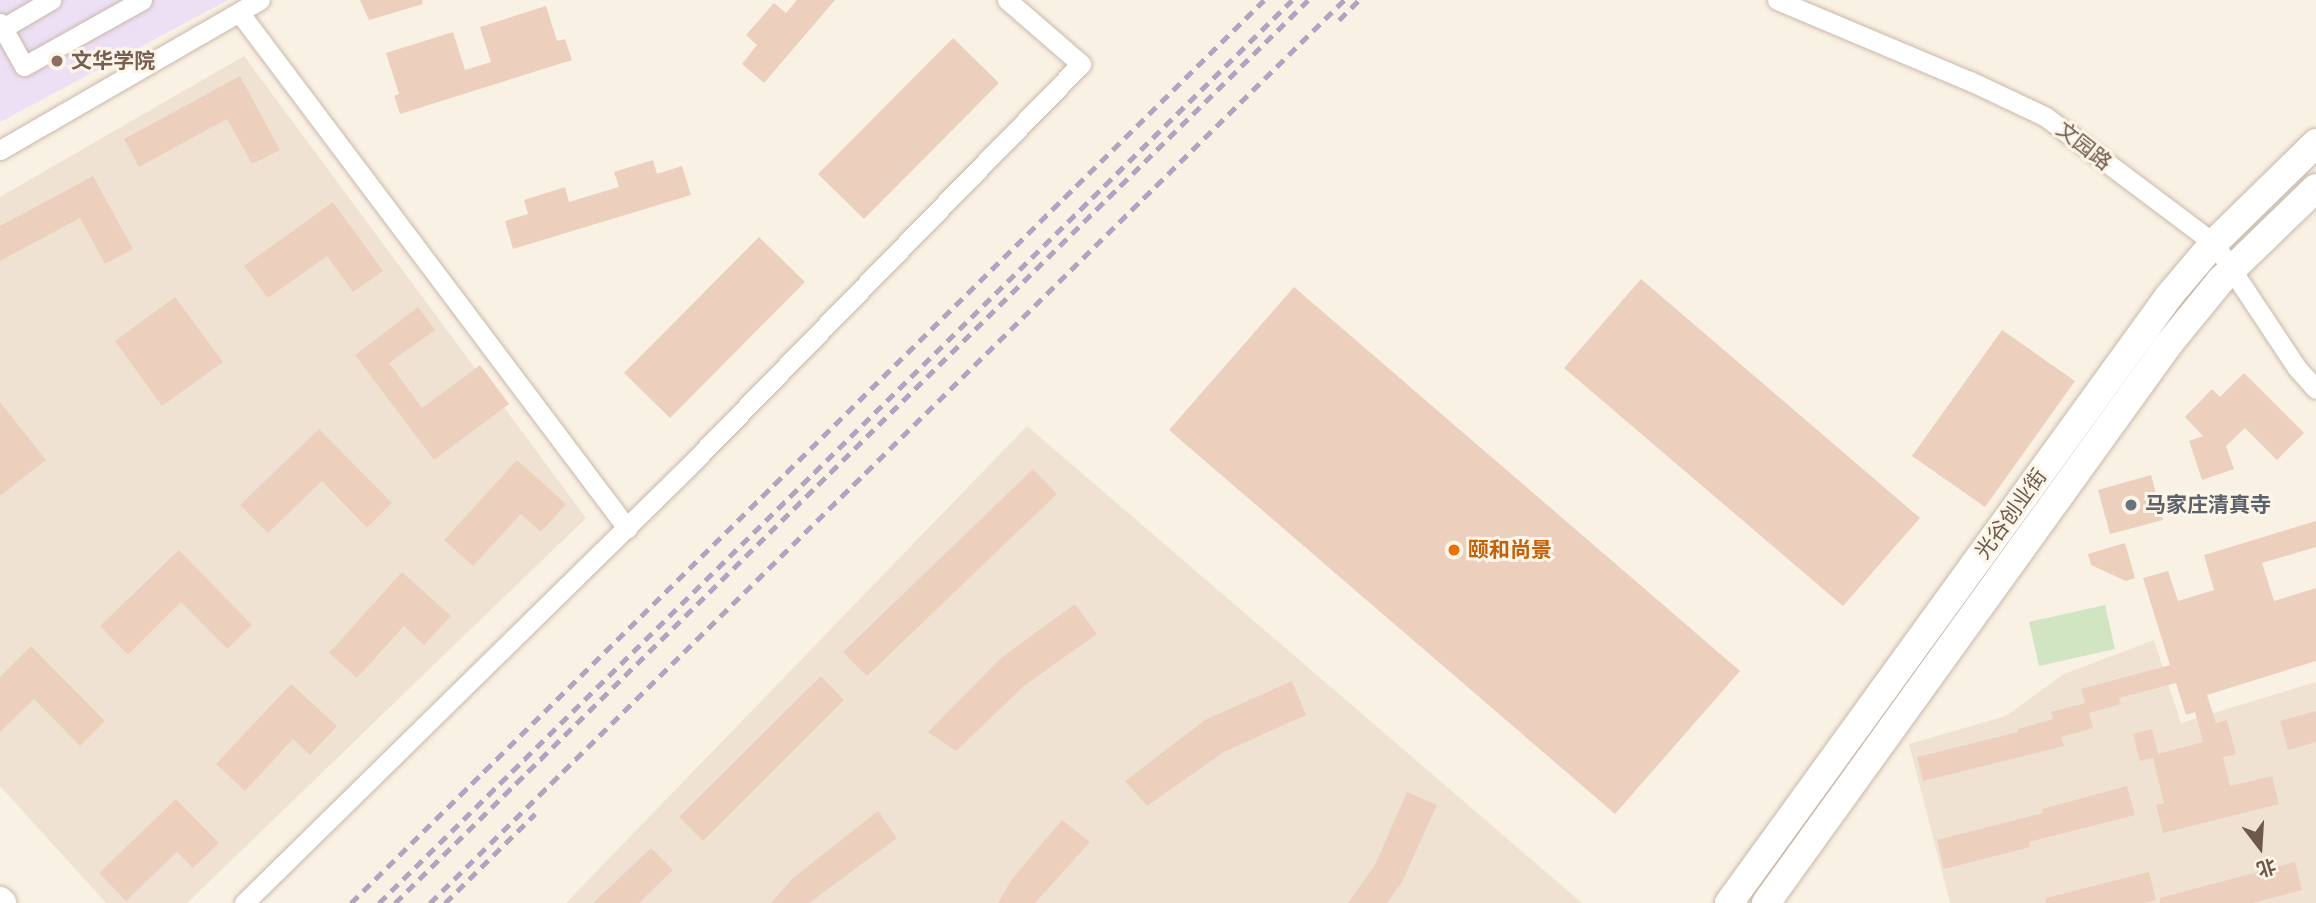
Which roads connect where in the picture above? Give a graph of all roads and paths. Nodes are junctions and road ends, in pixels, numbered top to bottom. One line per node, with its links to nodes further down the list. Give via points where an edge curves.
1 (51, 0): 7 (street)
2 (142, 0): 7 (street, via 24,66)
3 (260, 0): 6 (street)
4 (1007, 0): 14 (street, via 1081,64)
5 (1777, 0): 11 (street, 文园路, via 2046,117)
6 (239, 12): 9 (street); 14 (street)
7 (1, 25)
8 (2316, 143): 11 (main road, 光谷创业街)
9 (0, 150)
10 (2316, 188): 12 (main road, 光谷创业街)
11 (2214, 243): 12 (street, 文园路); 16 (main road, 光谷创业街, via 2169,296)
12 (2232, 270): 13 (street, 文园路); 17 (main road, 光谷创业街, via 2168,345)
13 (2316, 389)
14 (627, 528): 15 (street)
15 (244, 903)
16 (1729, 903)
17 (1766, 903)

